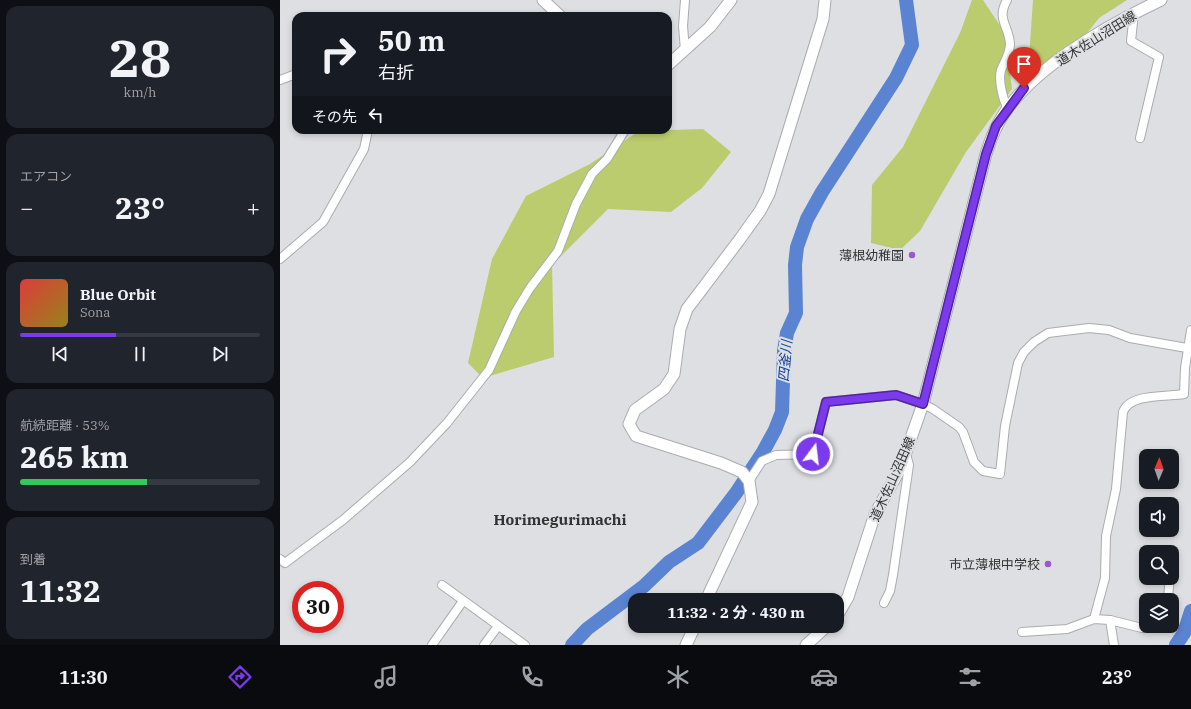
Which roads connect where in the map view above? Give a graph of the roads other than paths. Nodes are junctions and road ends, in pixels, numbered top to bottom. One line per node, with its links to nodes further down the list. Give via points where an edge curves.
1 (543, 0): 7 (street)
2 (685, 0): 9 (street)
3 (731, 0): 9 (street, via 710,27)
4 (826, 0): 22 (street, via 823,19 769,194 740,239 687,308 680,329 674,374 664,389 635,410 630,424 636,436 721,463 742,472)
5 (1007, 0): 13 (street, via 1002,12 1010,51 1000,77)
6 (1161, 0): 8 (street, 道木佐山沼田線)
7 (556, 12)
8 (1134, 13): 13 (street, 道木佐山沼田線, via 1058,60 1024,88); 16 (street, via 1132,41 1159,57)
9 (685, 50): 10 (street)
10 (672, 61)
11 (292, 76): 12 (street)
12 (280, 80)
13 (1008, 109): 20 (street, 道木佐山沼田線, via 996,126 986,154)
14 (367, 134): 17 (street, via 364,149 323,222)
15 (623, 134): 23 (street, via 607,159 592,174 576,204 558,251 516,311 489,370 447,423 410,462 354,511 285,563)
16 (1140, 138)
17 (280, 259)
18 (1191, 330): 19 (street)
19 (1187, 348): 20 (street, via 1130,338 1109,330 1089,328 1048,333 1038,339 1024,352 1018,363 1005,426 1000,474 983,471 974,462 959,427); 31 (street, via 1184,394 1132,401 1123,412 1115,496 1106,536 1105,578)
20 (923, 404): 21 (street, 道木佐山沼田線); 22 (street, via 896,395 826,402 813,454 776,455 762,461)
21 (906, 454): 29 (street, via 910,465 890,591); 30 (street, 道木佐山沼田線, via 875,514)
22 (749, 481): 26 (street, via 752,502)
23 (280, 559)
24 (442, 585): 28 (street)
25 (1169, 586): 27 (street)
26 (709, 593)
27 (1168, 593)
28 (463, 601): 33 (street); 38 (street)
29 (884, 603)
30 (844, 604)
31 (1094, 619): 32 (street); 35 (street, via 1067,629)
32 (1110, 620): 34 (street); 43 (street)
33 (498, 626): 39 (street); 40 (street)
34 (1139, 627)
35 (1022, 632)
36 (692, 633): 41 (street)
37 (819, 633): 42 (street)
38 (432, 645)
39 (484, 645)
40 (525, 645)
41 (686, 645)
42 (806, 645)
43 (1114, 645)

